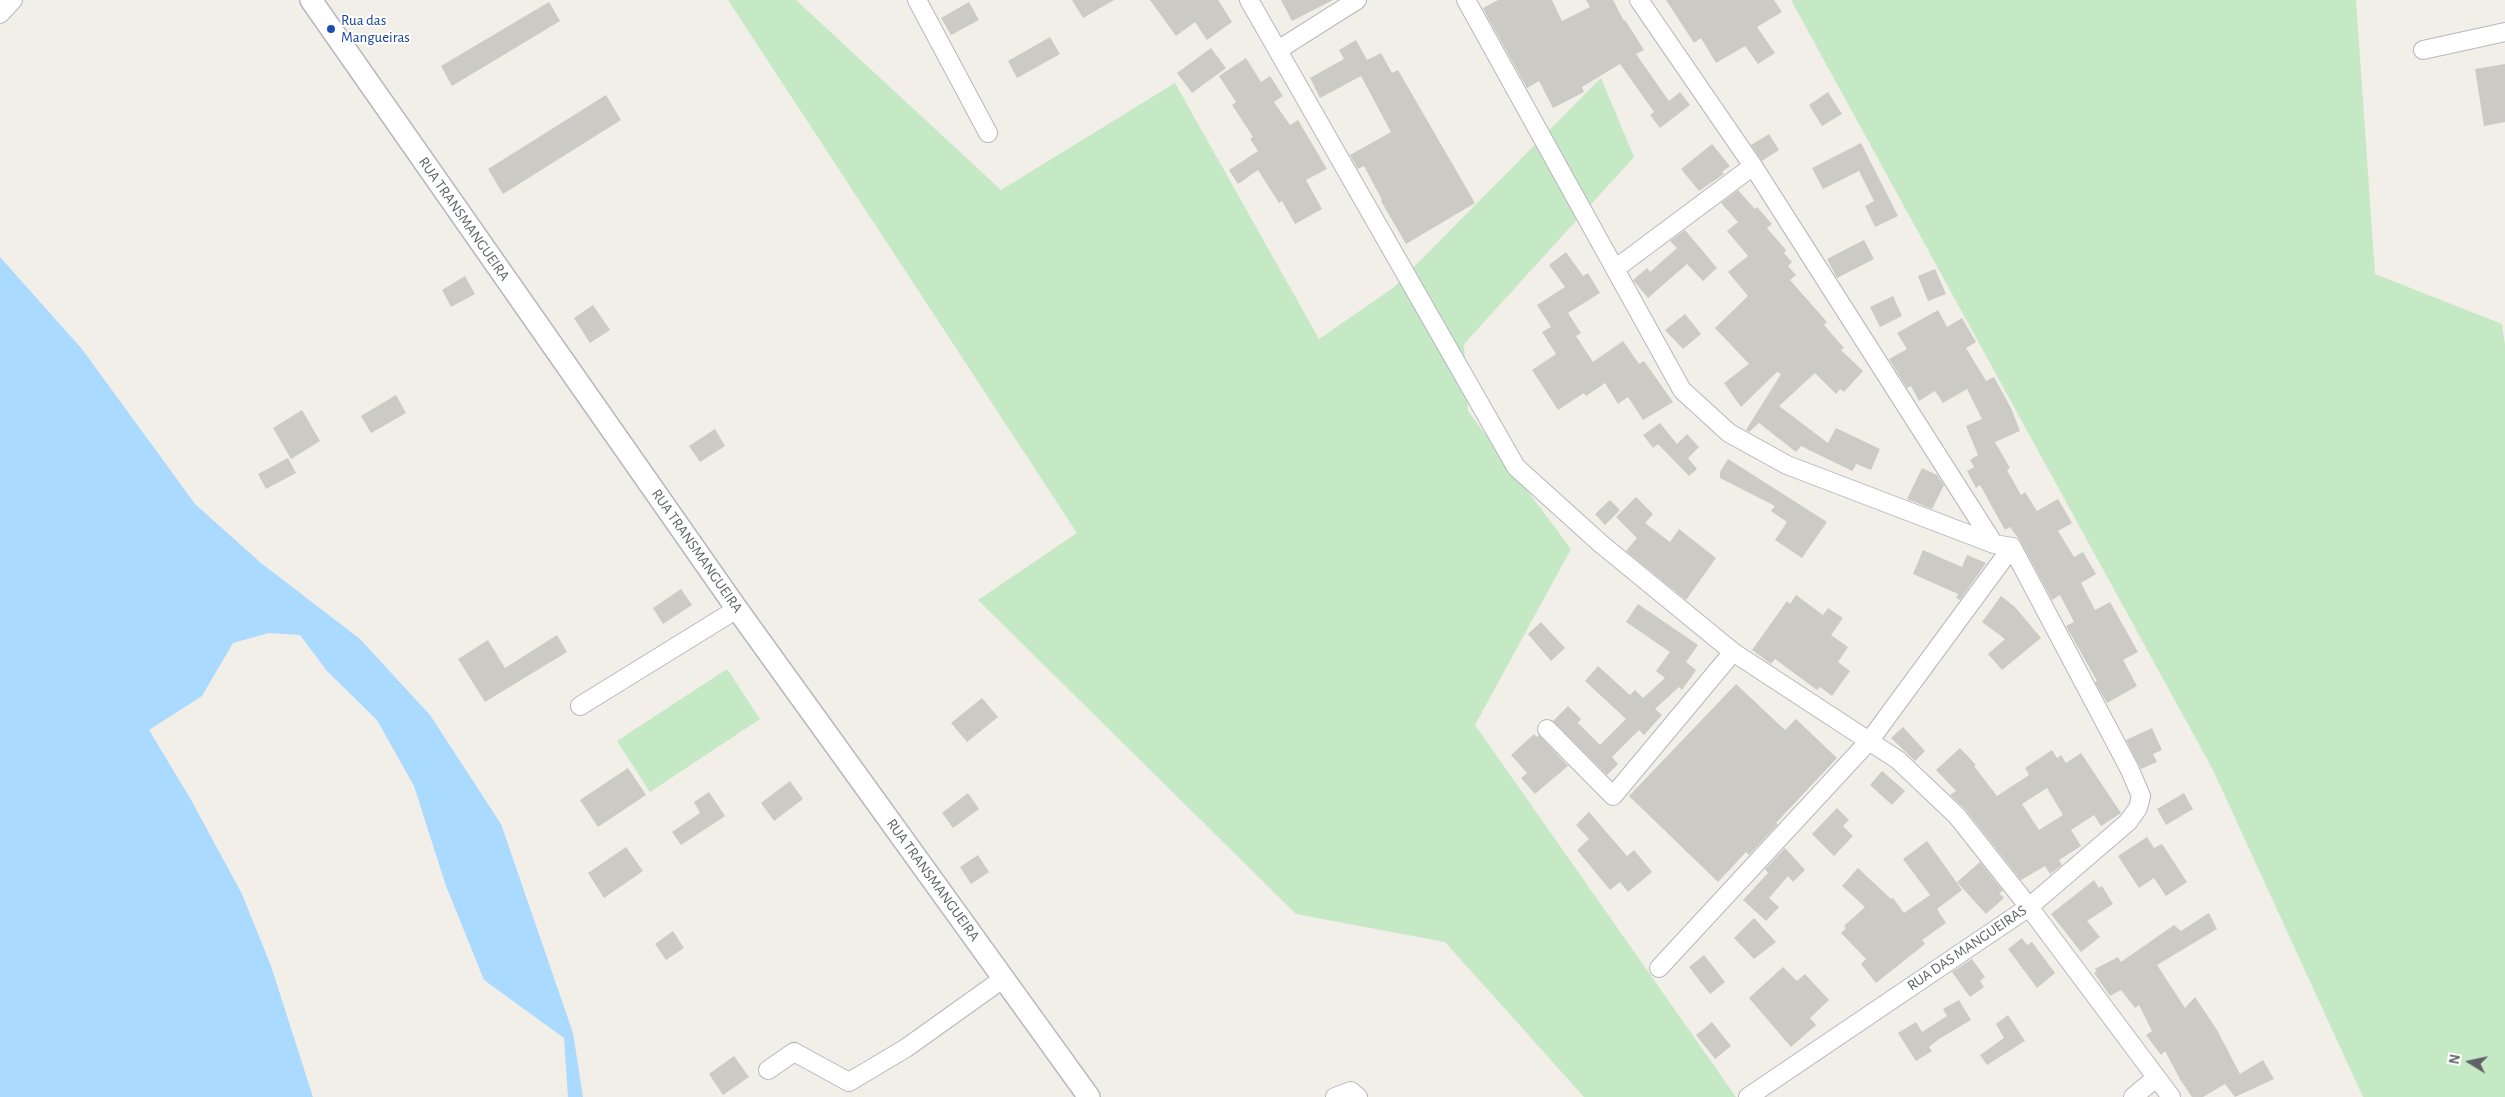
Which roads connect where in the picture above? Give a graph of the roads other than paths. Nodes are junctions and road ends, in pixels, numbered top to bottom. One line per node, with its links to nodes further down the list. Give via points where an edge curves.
1 (13, 0): 8 (street)
2 (311, 0): 17 (street, RUA TRANSMANGUEIRA)
3 (917, 0): 12 (street)
4 (1250, 0): 10 (street)
5 (1357, 0): 10 (street)
6 (1466, 0): 14 (street)
7 (1639, 0): 13 (street)
8 (0, 14)
9 (2505, 32): 11 (street)
10 (1278, 50): 18 (street, via 1516,467 1600,543)
11 (2423, 50)
12 (988, 133)
13 (1753, 166): 14 (street); 15 (street)
14 (1615, 269): 15 (street, via 1682,390 1729,433 1787,464)
15 (1994, 544): 16 (street)
16 (2012, 546): 21 (street); 22 (street, RUA DAS MANGUEIRAS, via 2129,768 2140,796 2138,808 2128,822)
17 (737, 609): 19 (street); 24 (street, RUA TRANSMANGUEIRA)
18 (1733, 652): 20 (street, via 1613,796); 21 (street)
19 (580, 706)
20 (1547, 729)
21 (1870, 740): 22 (street, via 1898,760 1957,816); 23 (street)
22 (2029, 907): 26 (street); 30 (street, RUA DAS MANGUEIRAS)
23 (1659, 968)
24 (1004, 978): 25 (street, via 906,1048 849,1082 794,1052); 27 (street, RUA TRANSMANGUEIRA)
25 (768, 1070)
26 (2156, 1078): 31 (street); 32 (street)
27 (1089, 1097)
28 (1335, 1097): 29 (street, via 1352,1091)
29 (1358, 1097)
30 (1748, 1097)
31 (2133, 1097)
32 (2171, 1097)

